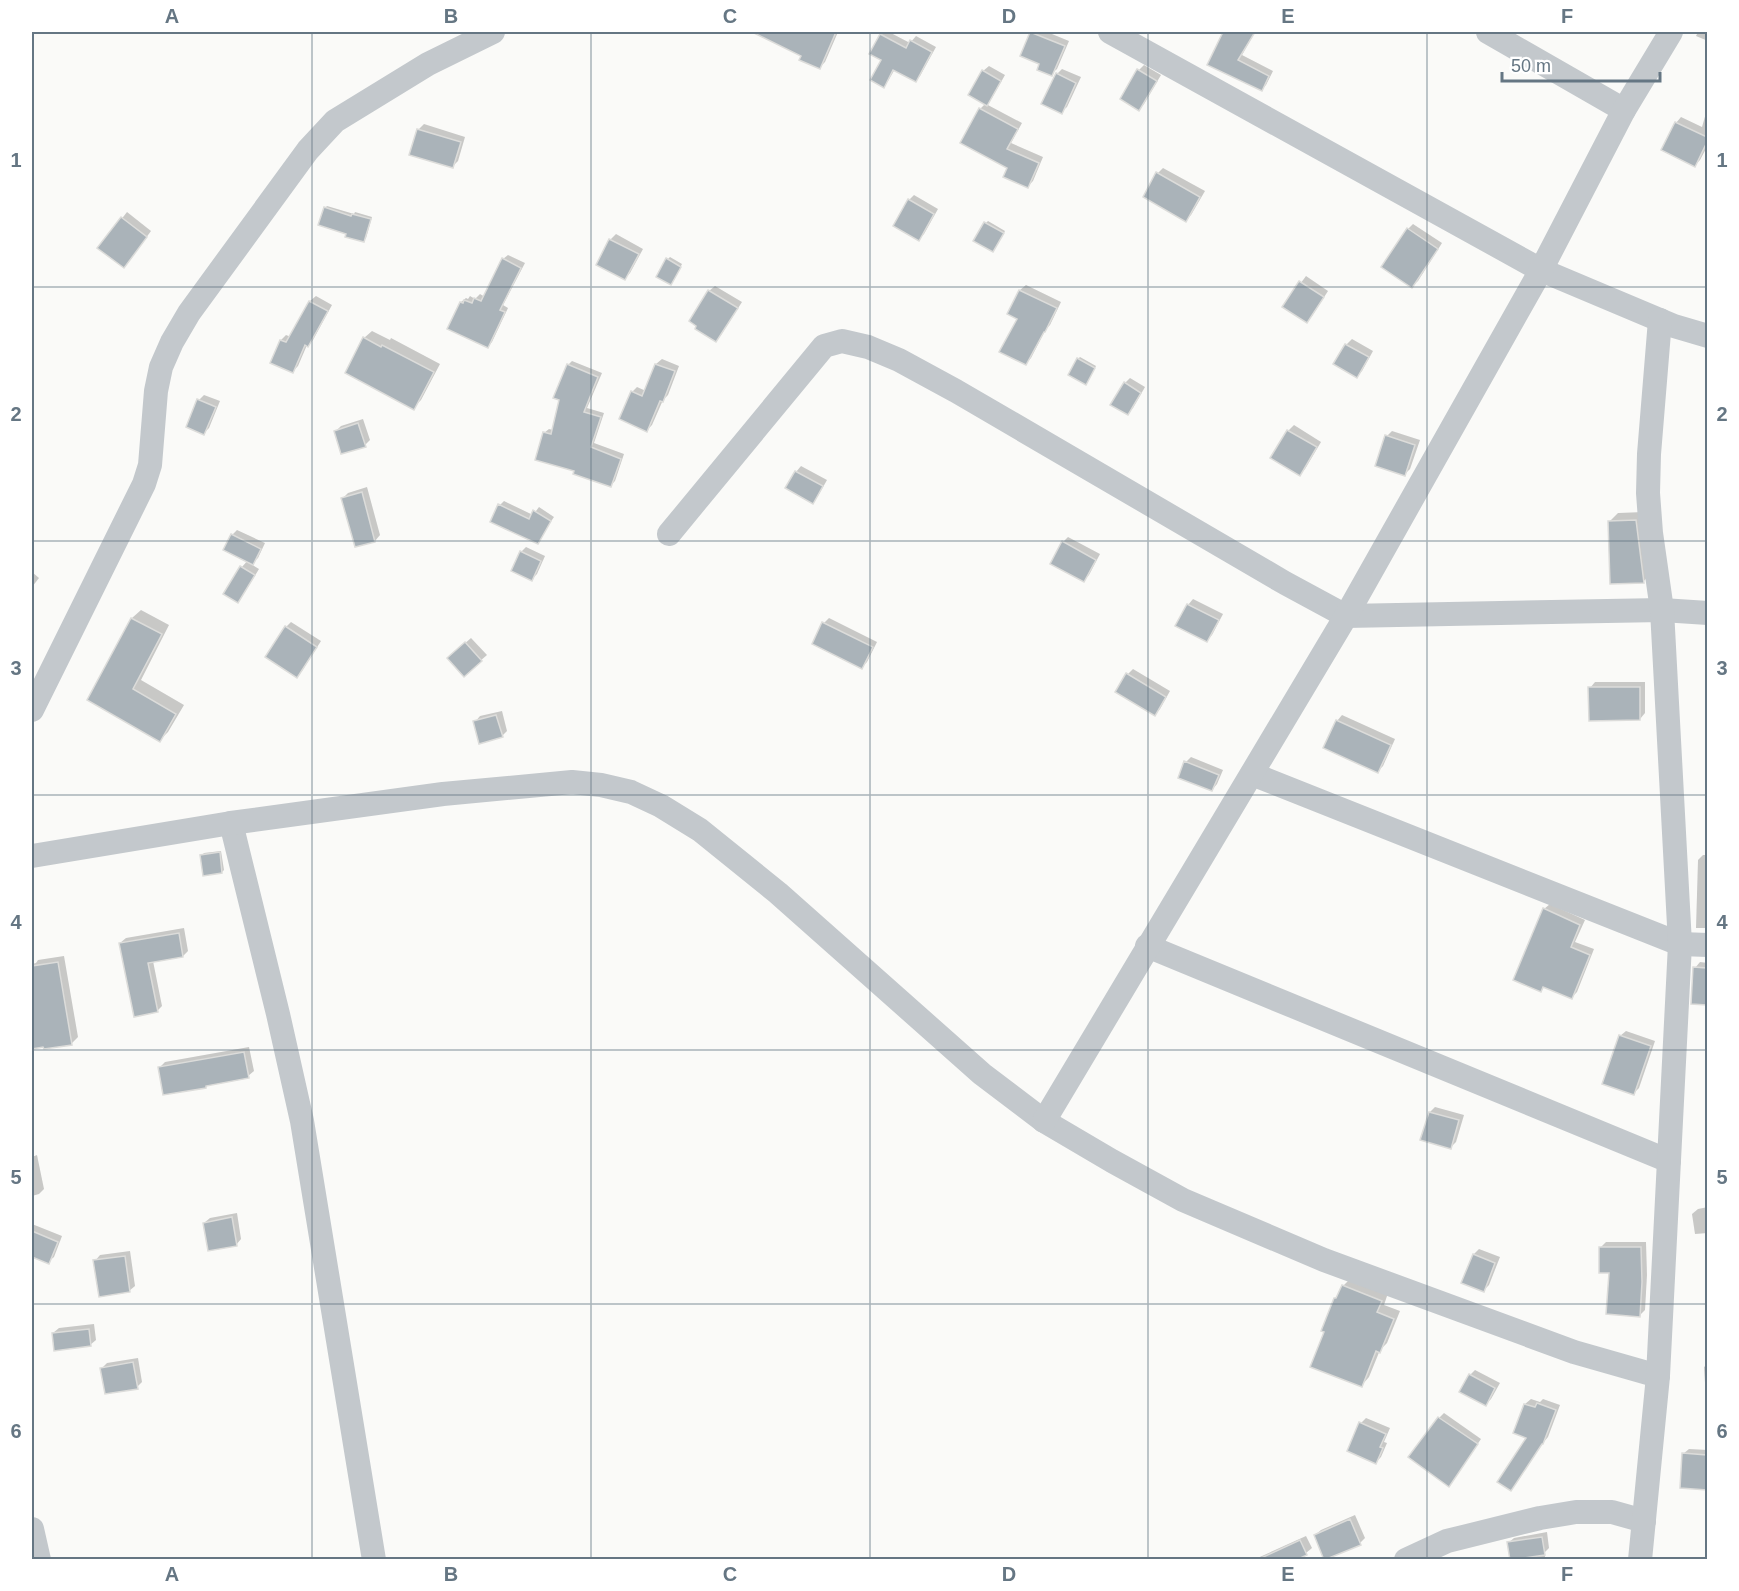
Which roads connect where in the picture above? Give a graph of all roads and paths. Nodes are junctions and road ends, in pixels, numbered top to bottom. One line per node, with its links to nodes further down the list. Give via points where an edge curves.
1 (493, 32): 13 (street, via 428,64 335,121 308,150 189,313 161,367 150,465 144,484)
2 (1110, 32): 6 (street)
3 (1488, 32): 5 (street)
4 (1671, 32): 5 (street)
5 (1624, 110): 6 (street)
6 (1540, 270): 7 (street); 12 (street)
7 (1660, 320): 8 (street); 10 (street, via 1648,493)
8 (1707, 336)
9 (669, 534): 12 (street, via 824,346 842,341 868,346 918,370)
10 (1662, 610): 11 (street); 12 (street); 17 (street)
11 (1707, 613)
12 (1346, 616): 14 (street)
13 (32, 710)
14 (1252, 774): 17 (street); 19 (street)
15 (231, 823): 16 (street); 20 (street, via 443,794 572,783 631,792 709,837 982,1074); 26 (street, via 302,1121)
16 (32, 856)
17 (1680, 944): 18 (street); 21 (street)
18 (1707, 945)
19 (1147, 946): 20 (street); 21 (street)
20 (1044, 1120): 22 (street, via 1183,1200 1324,1260 1574,1352)
21 (1669, 1161): 22 (street)
22 (1658, 1376): 23 (street)
23 (1644, 1521): 27 (street, via 1612,1512 1576,1512 1448,1541); 28 (street)
24 (32, 1529): 25 (street)
25 (39, 1560)
26 (375, 1560)
27 (1406, 1560)
28 (1640, 1560)

